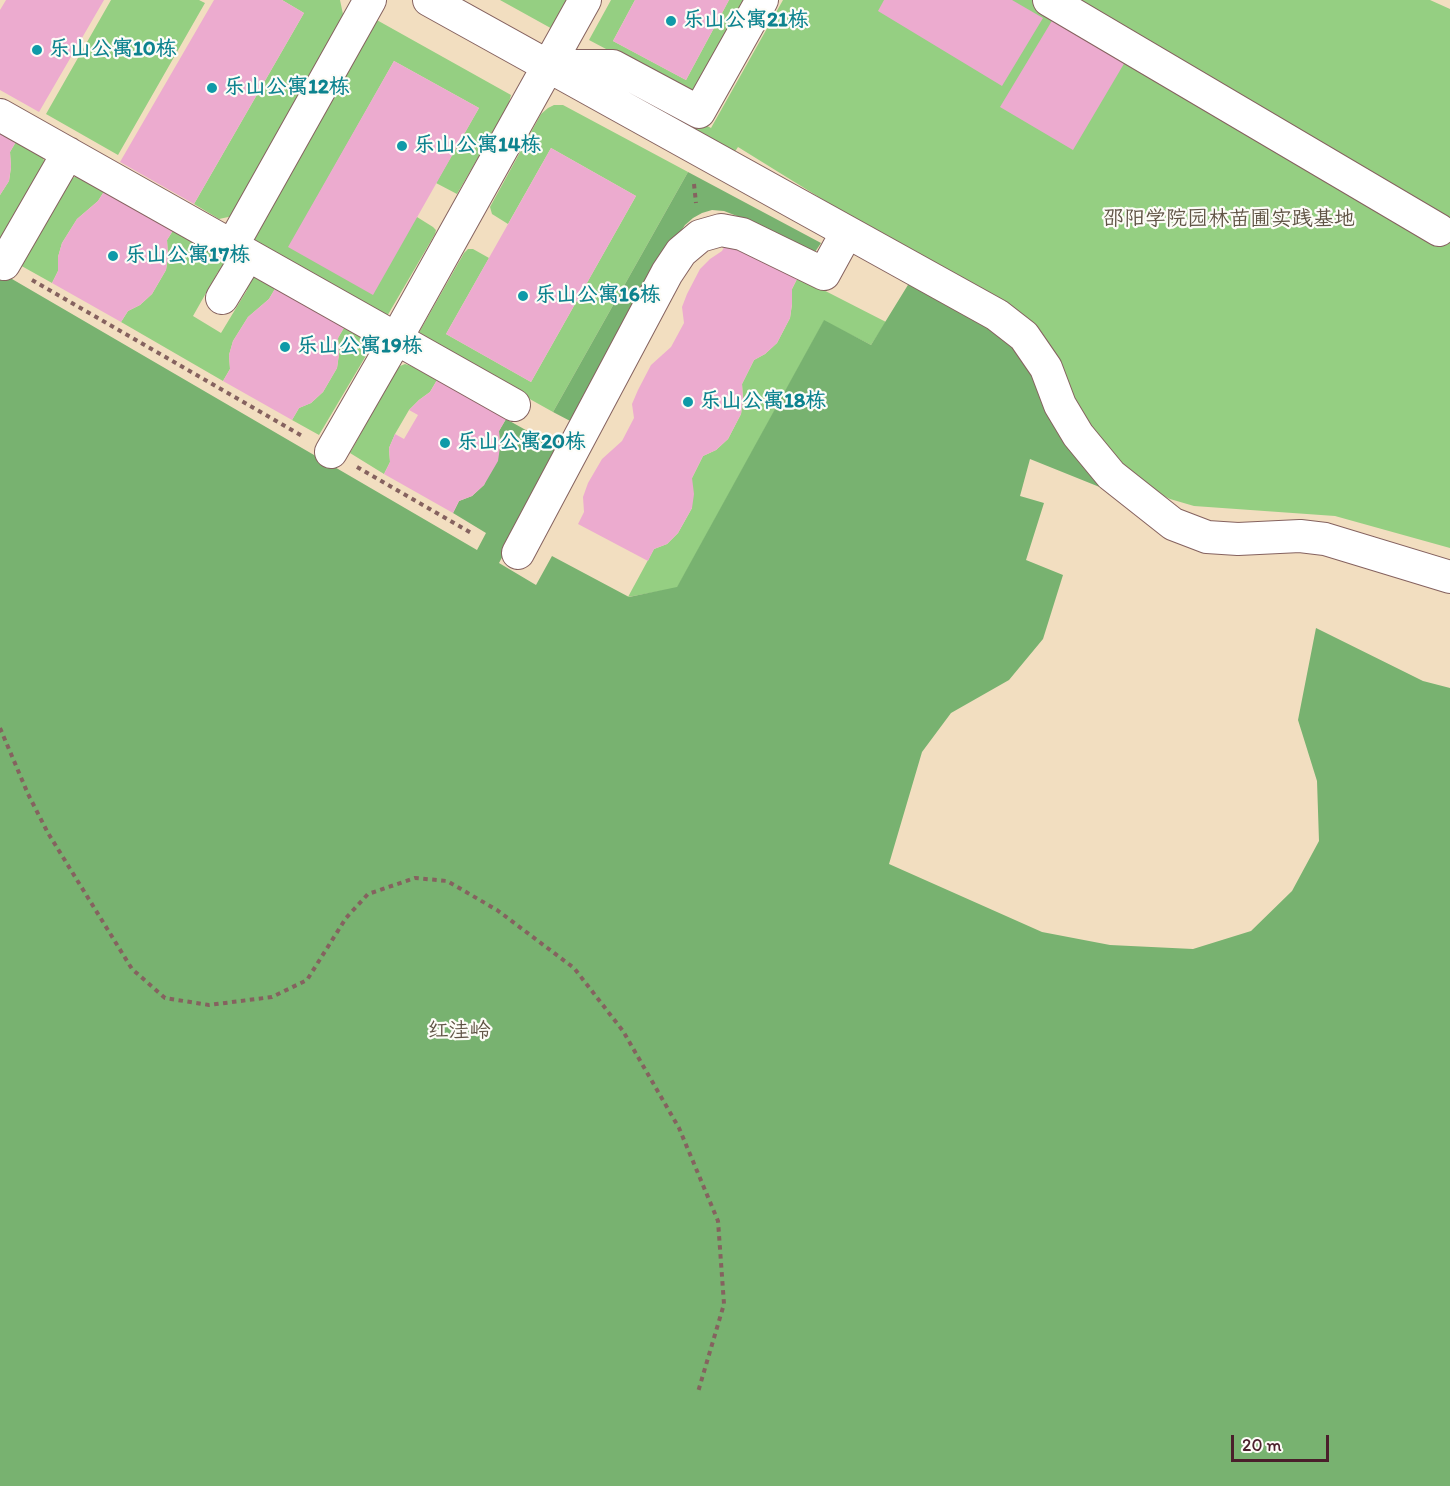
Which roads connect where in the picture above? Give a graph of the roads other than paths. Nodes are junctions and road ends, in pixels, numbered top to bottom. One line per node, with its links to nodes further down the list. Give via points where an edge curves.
1 (369, 0): 11 (street)
2 (429, 0): 6 (street)
3 (585, 0): 6 (street)
4 (762, 0): 6 (street, via 699,112 613,66)
5 (1049, 0): 9 (street)
6 (548, 66): 10 (street); 14 (street)
7 (0, 115): 8 (street)
8 (68, 153): 11 (street); 12 (street)
9 (1439, 230)
10 (847, 232): 17 (street, via 824,274 742,234 721,230 699,236 681,252); 18 (street, via 997,315 1024,336 1046,368 1060,405 1078,435 1111,475 1173,525 1207,537 1238,540 1300,536 1325,539)
11 (240, 250): 13 (street); 14 (street)
12 (4, 264)
13 (222, 298)
14 (396, 339): 15 (street); 16 (street)
15 (514, 405)
16 (331, 452)
17 (518, 553)
18 (1450, 577)

